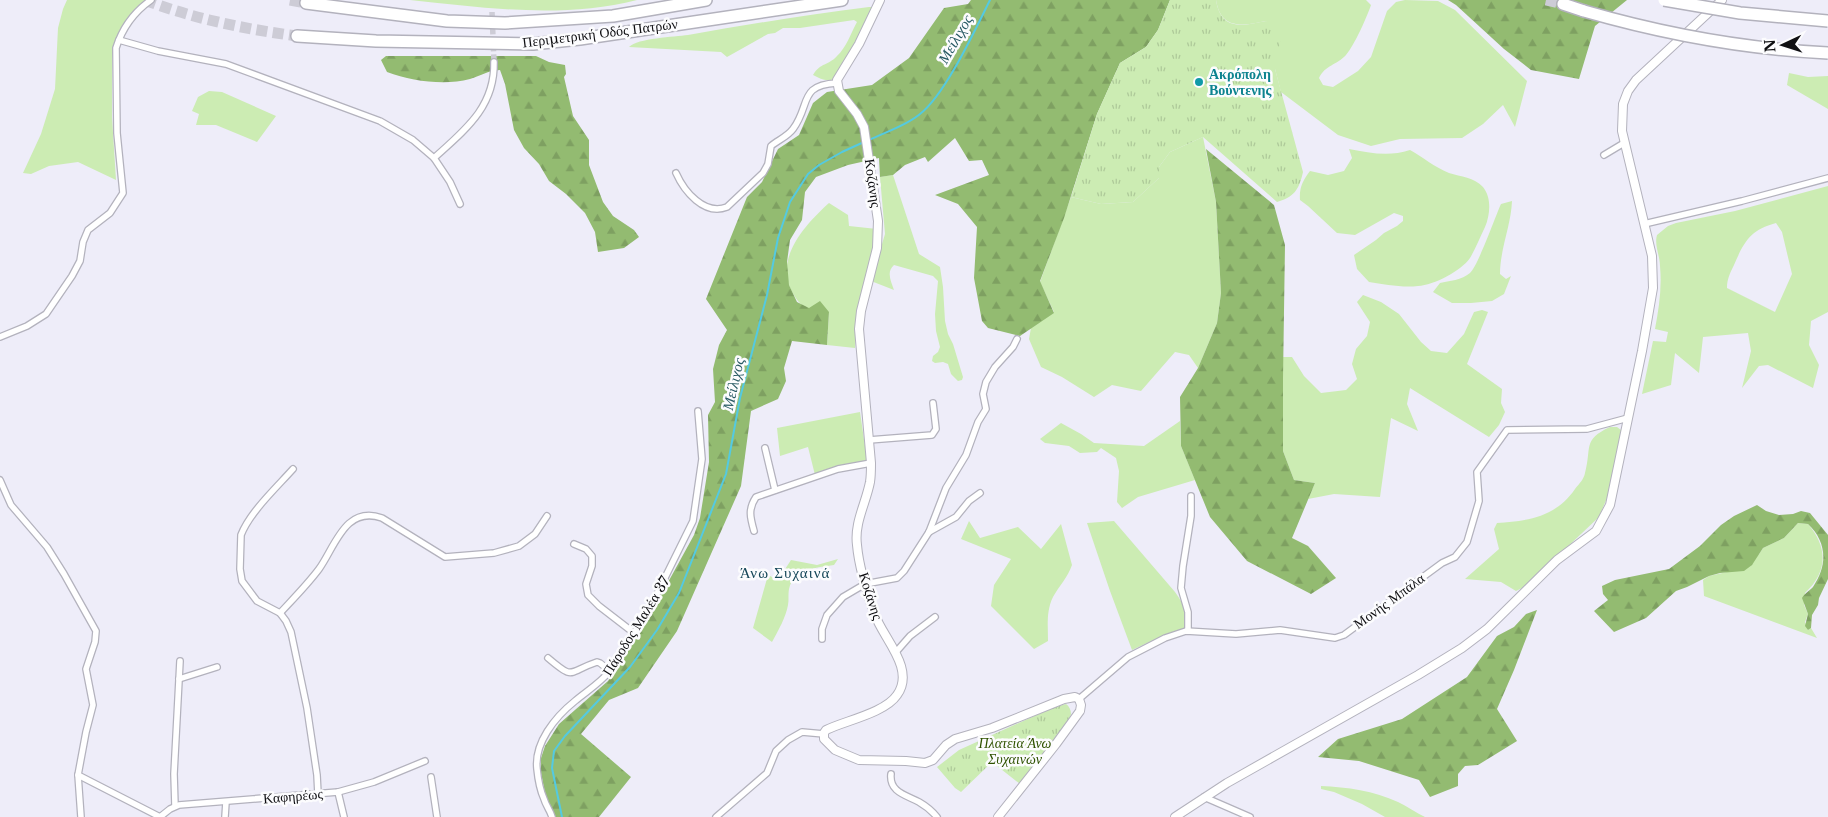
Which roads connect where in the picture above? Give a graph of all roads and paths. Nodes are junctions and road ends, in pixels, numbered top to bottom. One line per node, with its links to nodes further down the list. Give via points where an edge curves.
1 (150, 0): 11 (street, via 133,16)
2 (706, 0): 7 (highway, Περιμετρική Οδός Πατρών, via 613,16 505,23 447,21)
3 (842, 0): 10 (highway, Περιμετρική Οδός Πατρών, via 532,44 376,42)
4 (880, 0): 14 (street)
5 (1664, 0): 9 (highway, bridge, via 1740,13)
6 (1722, 0): 15 (street, via 1632,85 1622,112)
7 (306, 3)
8 (1563, 4): 12 (highway, bridge, via 1655,30 1763,48)
9 (1828, 21)
10 (297, 36)
11 (118, 40): 17 (street, via 226,64 335,103 391,126); 22 (street, via 115,59 116,118 123,193 110,213 86,233 80,261 46,314)
12 (1828, 53)
13 (494, 62): 17 (street, via 492,86 484,106 466,129)
14 (837, 83): 18 (street, via 817,87 808,94 792,130 771,146 763,172 727,207 713,209 701,204 688,192); 27 (street, Κοζάνης, via 841,95 862,122 878,233 859,329)
15 (1624, 143): 16 (street); 21 (street)
16 (1604, 155)
17 (434, 158): 20 (street)
18 (676, 173)
19 (1828, 178): 21 (street)
20 (460, 204)
21 (1644, 224): 26 (street, via 1652,256 1653,288)
22 (0, 337)
23 (1017, 339): 37 (street, via 986,382 983,394 986,409 964,459 943,494)
24 (933, 403): 27 (street, via 936,429 932,435)
25 (698, 411): 43 (street, Πάροδος Μαλέα 37, via 702,460 693,521 650,608)
26 (1628, 418): 42 (street, Μονής Μπάλα, via 1587,429 1507,430 1477,472 1479,501 1462,549 1344,634 1335,638 1280,630 1236,634); 59 (street, via 1610,505 1596,531 1557,560 1484,632 1418,675)
27 (869, 440): 29 (street, Κοζάνης)
28 (765, 448): 32 (street)
29 (871, 463): 32 (street, via 838,469); 39 (street, Κοζάνης, via 870,484 856,540)
30 (293, 469): 40 (street, via 241,535 242,581 257,601)
31 (0, 480): 55 (street, via 11,505 47,547 96,631 86,669 93,705)
32 (775, 490): 36 (street, via 756,497 750,506)
33 (980, 493): 37 (street, via 956,517)
34 (1191, 496): 42 (street, via 1182,580)
35 (548, 516): 40 (street, via 535,534 519,546 494,553 445,557 382,518 372,515 357,518 345,527 319,569)
36 (754, 531)
37 (929, 532): 39 (street, via 897,578)
38 (574, 544): 43 (street, via 592,556 586,584 588,595)
39 (865, 584): 44 (street, via 832,608 824,622); 45 (street, Κοζάνης, via 876,618)
40 (280, 613): 58 (street, via 291,632 302,682 314,748)
41 (935, 617): 45 (street, via 910,636)
42 (1188, 630): 51 (street, Μονής Μπάλα, via 1128,657)
43 (634, 633): 49 (street, Πάροδος Μαλέα 37)
44 (822, 639)
45 (896, 652): 52 (street, Κοζάνης, via 902,681 898,695 874,711 826,730)
46 (548, 658): 49 (street, via 567,672 573,673 597,662)
47 (180, 661): 50 (street)
48 (217, 667): 50 (street)
49 (610, 671): 67 (street, Πάροδος Μαλέα 37, via 562,713 540,746 537,771)
50 (179, 679): 61 (street, via 174,774)
51 (1079, 699): 52 (street, via 1064,699 955,739 933,760 924,763 856,759 832,748); 70 (street, via 1080,711)
52 (824, 734): 68 (street, via 802,732 788,740 776,751 767,773)
53 (425, 761): 57 (street, Καφηρέως, via 374,782)
54 (891, 774): 69 (street, via 892,786 897,791 927,807)
55 (78, 775): 62 (street); 63 (street)
56 (430, 776): 66 (street)
57 (338, 792): 58 (street, Καφηρέως); 65 (street)
58 (318, 794): 60 (street, Καφηρέως)
59 (1204, 797): 71 (street); 72 (street)
60 (226, 802): 61 (street, Καφηρέως); 64 (street)
61 (176, 806): 63 (street, Καφηρέως)
62 (82, 817)
63 (160, 817)
64 (225, 817)
65 (344, 817)
66 (437, 817)
67 (552, 817)
68 (716, 817)
69 (938, 817)
70 (998, 817)
71 (1175, 817)
72 (1250, 817)

